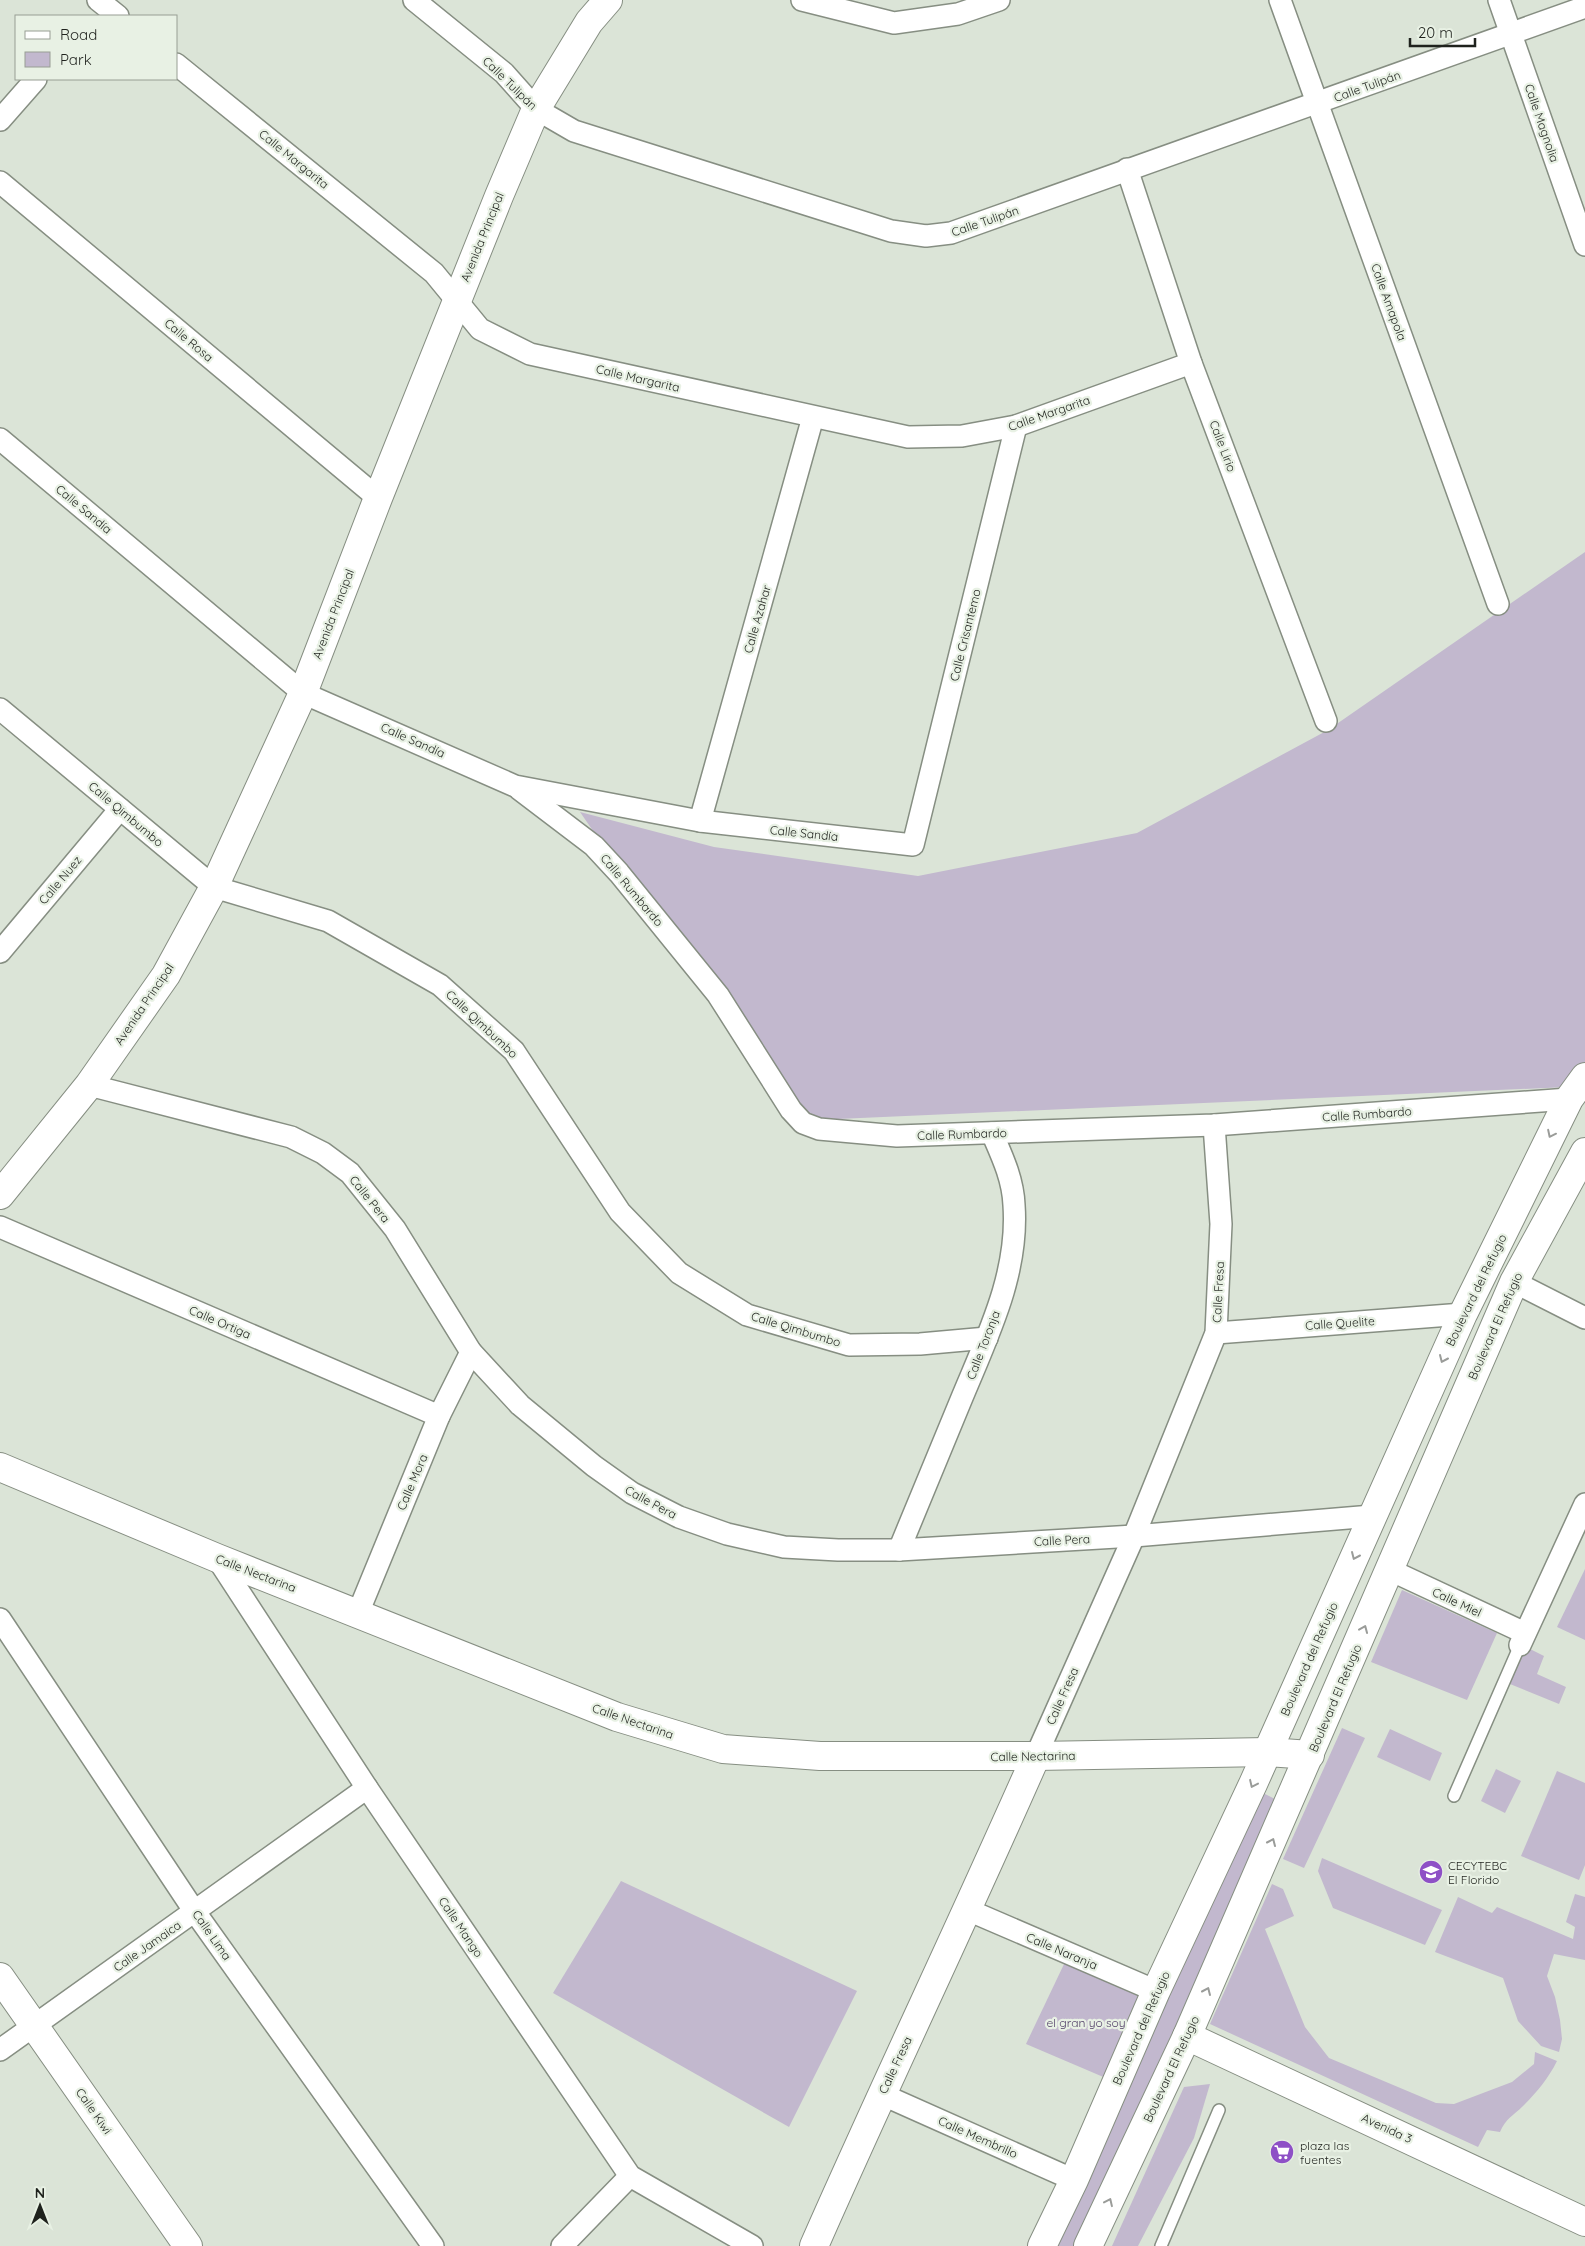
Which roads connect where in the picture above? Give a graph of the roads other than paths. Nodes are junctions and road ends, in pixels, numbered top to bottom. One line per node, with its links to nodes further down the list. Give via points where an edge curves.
1 (414, 0): 12 (street, Calle Tulipán, via 504,73)
2 (608, 0): 12 (street, Avenida Principal, via 589,22)
3 (802, 0): 4 (street, via 894,23 958,14)
4 (999, 0)
5 (1280, 0): 11 (street, Calle Amapola)
6 (1499, 0): 8 (street, Calle Magnolia)
7 (1585, 7): 8 (street, Calle Tulipán)
8 (1511, 35): 11 (street, Calle Tulipán); 16 (street, Calle Magnolia)
9 (178, 66): 17 (street, Calle Margarita, via 434,273)
10 (35, 80): 13 (street)
11 (1317, 104): 14 (street, Calle Tulipán); 23 (street, Calle Amapola)
12 (536, 109): 14 (street, Calle Tulipán, via 574,131 891,231 926,236 951,234); 17 (street, Avenida Principal)
13 (0, 120)
14 (1127, 169): 18 (street, Calle Lirio)
15 (0, 182): 22 (street, Calle Rosa)
16 (1585, 245)
17 (457, 300): 19 (street, Calle Margarita, via 480,329 530,354); 22 (street, Avenida Principal)
18 (1192, 362): 20 (street, Calle Margarita); 26 (street, Calle Lirio)
19 (813, 417): 20 (street, Calle Margarita, via 908,437 962,436); 29 (street, Calle Azahar)
20 (1016, 426): 30 (street, Calle Crisantemo)
21 (0, 439): 24 (street, Calle Sandía)
22 (378, 498): 24 (street, Avenida Principal)
23 (1498, 604)
24 (303, 693): 27 (street, Calle Sandía); 31 (street, Avenida Principal)
25 (0, 709): 28 (street, Calle Qimbumbo)
26 (1326, 721)
27 (515, 786): 29 (street, Calle Sandía); 37 (street, Calle Rumbardo, via 594,846 619,873 718,994 791,1110 803,1122 835,1132 897,1136)
28 (120, 809): 31 (street, Calle Qimbumbo); 32 (street, Calle Nuez)
29 (700, 822): 30 (street, Calle Sandía)
30 (913, 845)
31 (214, 887): 34 (street, Avenida Principal, via 166,975); 45 (street, Calle Qimbumbo, via 328,921 440,985 514,1051 620,1212 679,1273 747,1315 848,1345 920,1344)
32 (0, 952)
33 (1585, 1078): 35 (street, Boulevard del Refugio)
34 (89, 1085): 39 (street, Avenida Principal); 46 (street, Calle Pera, via 291,1137 322,1153 350,1173 395,1229)
35 (1569, 1099): 36 (street, Calle Rumbardo); 42 (street, Boulevard del Refugio, one-way to 42)
36 (1214, 1125): 37 (street, Calle Rumbardo); 44 (street, Calle Fresa, via 1221,1224)
37 (992, 1133): 45 (street, Calle Toronja, via 1011,1182 1015,1224 1008,1279)
38 (1585, 1152): 41 (street, Boulevard El Refugio)
39 (0, 1195)
40 (0, 1227): 47 (street, Calle Ortiga)
41 (1514, 1282): 43 (street); 54 (street, Boulevard El Refugio)
42 (1464, 1314): 44 (street, Calle Quelite); 50 (street, Boulevard del Refugio, one-way to 50)
43 (1585, 1318)
44 (1216, 1333): 51 (street, Calle Fresa)
45 (987, 1338): 52 (street, Calle Toronja)
46 (471, 1352): 47 (street, Calle Mora); 52 (street, Calle Pera, via 520,1405 594,1466 655,1506 727,1534 784,1547)
47 (439, 1416): 55 (street, Calle Mora)
48 (0, 1467): 53 (street, Calle Nectarina)
49 (1585, 1504): 57 (street)
50 (1372, 1516): 51 (street, Calle Pera); 58 (street, Boulevard del Refugio, one-way to 58)
51 (1134, 1536): 52 (street, Calle Pera); 60 (street, Calle Fresa)
52 (899, 1550)
53 (217, 1558): 55 (street, Calle Nectarina); 61 (street, Calle Mango)
54 (1390, 1570): 57 (street, Calle Miel); 59 (street, Boulevard El Refugio, one-way to 54)
55 (358, 1613): 60 (street, Calle Nectarina, via 618,1717 723,1749 820,1756)
56 (0, 1619): 64 (street, Calle Lima)
57 (1523, 1639): 62 (lane)
58 (1268, 1752): 59 (street, Calle Nectarina); 60 (street, Calle Nectarina); 66 (street, Boulevard del Refugio, one-way to 66)
59 (1310, 1755): 68 (street, Boulevard El Refugio, one-way to 59)
60 (1036, 1756): 63 (street, Calle Fresa)
61 (367, 1788): 64 (street, Calle Jamaica); 72 (street, Calle Mango)
62 (1454, 1796)
63 (968, 1910): 66 (street, Calle Naranja); 70 (street, Calle Fresa)
64 (195, 1912): 67 (street, Calle Jamaica); 76 (street, Calle Lima)
65 (0, 1977): 67 (street, Calle Kiwi)
66 (1156, 1991): 73 (street, Boulevard del Refugio)
67 (34, 2025): 69 (street, Calle Jamaica); 75 (street, Calle Kiwi)
68 (1187, 2036): 74 (street, Avenida 3); 82 (street, Boulevard El Refugio, one-way to 68)
69 (0, 2050)
70 (881, 2094): 73 (street, Calle Membrillo); 79 (street, Calle Fresa)
71 (1219, 2110): 83 (lane)
72 (630, 2176): 77 (street); 78 (street, Calle Mango)
73 (1071, 2186): 80 (street, Boulevard del Refugio); 81 (street, via 1076,2207)
74 (1585, 2222)
75 (188, 2246)
76 (433, 2246)
77 (562, 2246)
78 (752, 2246)
79 (814, 2246)
80 (1042, 2246)
81 (1059, 2246)
82 (1088, 2246)
83 (1161, 2246)

